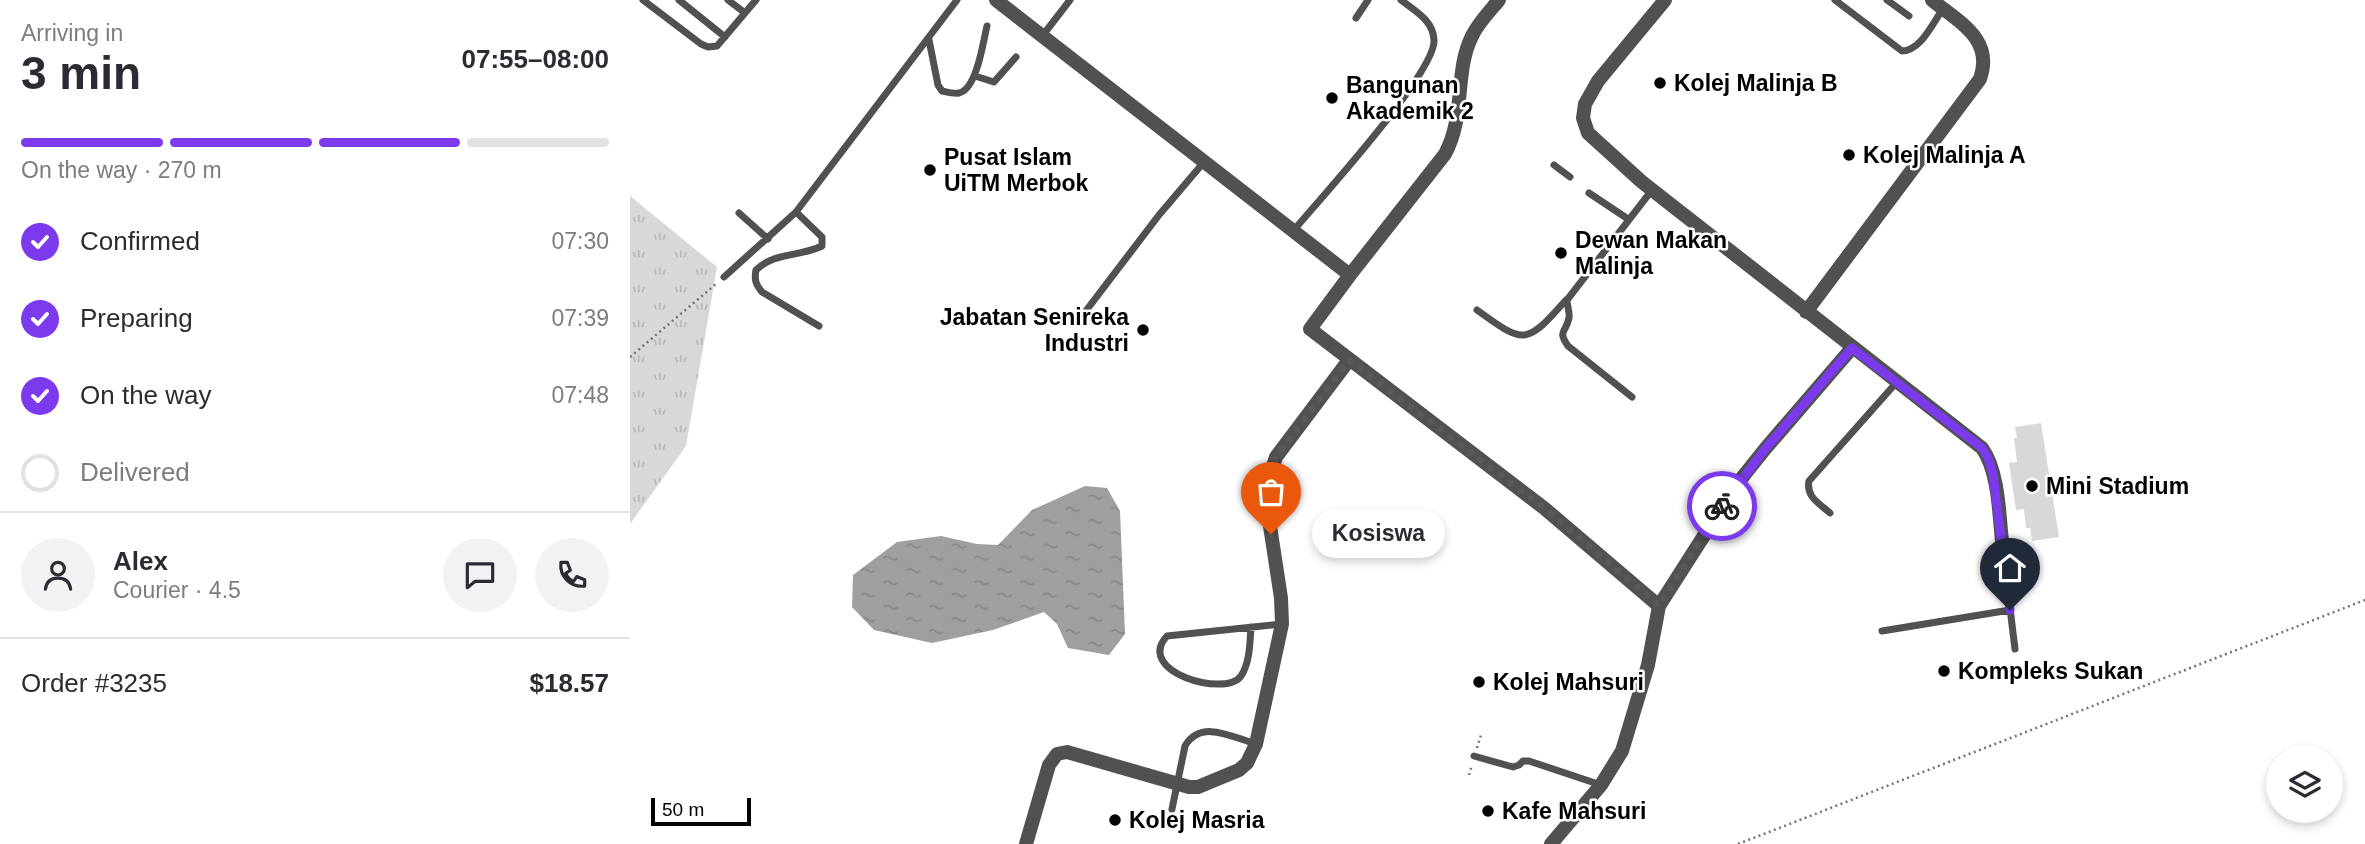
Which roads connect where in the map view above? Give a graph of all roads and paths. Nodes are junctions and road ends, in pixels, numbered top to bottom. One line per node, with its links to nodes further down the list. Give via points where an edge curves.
1 (643, 0): 20 (lane, via 701,44 717,46)
2 (679, 0): 20 (lane)
3 (728, 0): 15 (lane)
4 (756, 0): 15 (lane)
5 (957, 0): 21 (lane)
6 (996, 0): 19 (street)
7 (1070, 0): 19 (lane)
8 (1368, 0): 17 (lane)
9 (1402, 0): 32 (lane, via 1428,22 1433,32 1432,54 1410,91)
10 (1499, 0): 34 (street, via 1472,35 1464,58 1454,137 1445,154)
11 (1665, 0): 27 (street, via 1598,81 1584,104 1583,118 1588,133)
12 (1835, 0): 14 (lane, via 1902,51 1916,47)
13 (1888, 0): 16 (lane)
14 (1938, 4): 38 (street, via 1982,47 1985,65 1980,79)
15 (745, 13): 20 (lane)
16 (1909, 16)
17 (1356, 18)
18 (987, 26): 23 (lane)
19 (1042, 35): 24 (street)
20 (725, 37)
21 (929, 40): 23 (lane, via 942,90 958,93); 30 (lane)
22 (1016, 57): 23 (lane, via 994,82)
23 (975, 76)
24 (1204, 161): 32 (street); 39 (lane)
25 (1553, 165): 26 (lane)
26 (1570, 177)
27 (1652, 190): 31 (lane); 38 (street)
28 (1590, 193): 31 (lane)
29 (739, 212): 33 (lane)
30 (796, 212): 33 (lane); 40 (lane, via 822,237 822,246 769,259 755,270 755,277 762,292)
31 (1628, 219): 36 (lane)
32 (1294, 230): 34 (street)
33 (768, 239): 35 (lane)
34 (1350, 275): 43 (street, via 1310,329)
35 (724, 277): 42 (path)
36 (1567, 300): 37 (lane, via 1536,332 1522,337); 45 (lane, via 1564,341)
37 (1476, 310)
38 (1806, 312): 41 (street)
39 (1082, 316)
40 (819, 326)
41 (1852, 348): 44 (street); 49 (street, via 1737,484)
42 (630, 357)
43 (1349, 360): 49 (street, via 1544,508); 51 (street, via 1276,457 1267,485)
44 (1896, 383): 46 (lane, via 1809,481 1807,490); 47 (street, via 1982,448 1993,474)
45 (1632, 397)
46 (1830, 513)
47 (2003, 551): 50 (lane)
48 (2365, 600): 62 (path)
49 (1659, 606): 58 (street, via 1648,665 1622,751)
50 (2010, 610): 53 (lane); 54 (lane)
51 (1282, 624): 52 (lane); 55 (street)
52 (1251, 627): 52 (lane, via 1167,636 1160,643 1159,654 1174,673 1232,684 1242,675)
53 (1882, 631)
54 (2015, 649)
55 (1256, 744): 57 (street, via 1238,770 1198,787); 57 (lane, via 1200,731 1185,746)
56 (1474, 756): 58 (lane, via 1513,767 1529,761)
57 (1177, 784): 59 (lane); 60 (street, via 1067,752 1057,754 1049,765)
58 (1601, 785): 61 (street)
59 (1172, 809)
60 (1026, 844)
61 (1552, 844)
62 (1738, 844)

